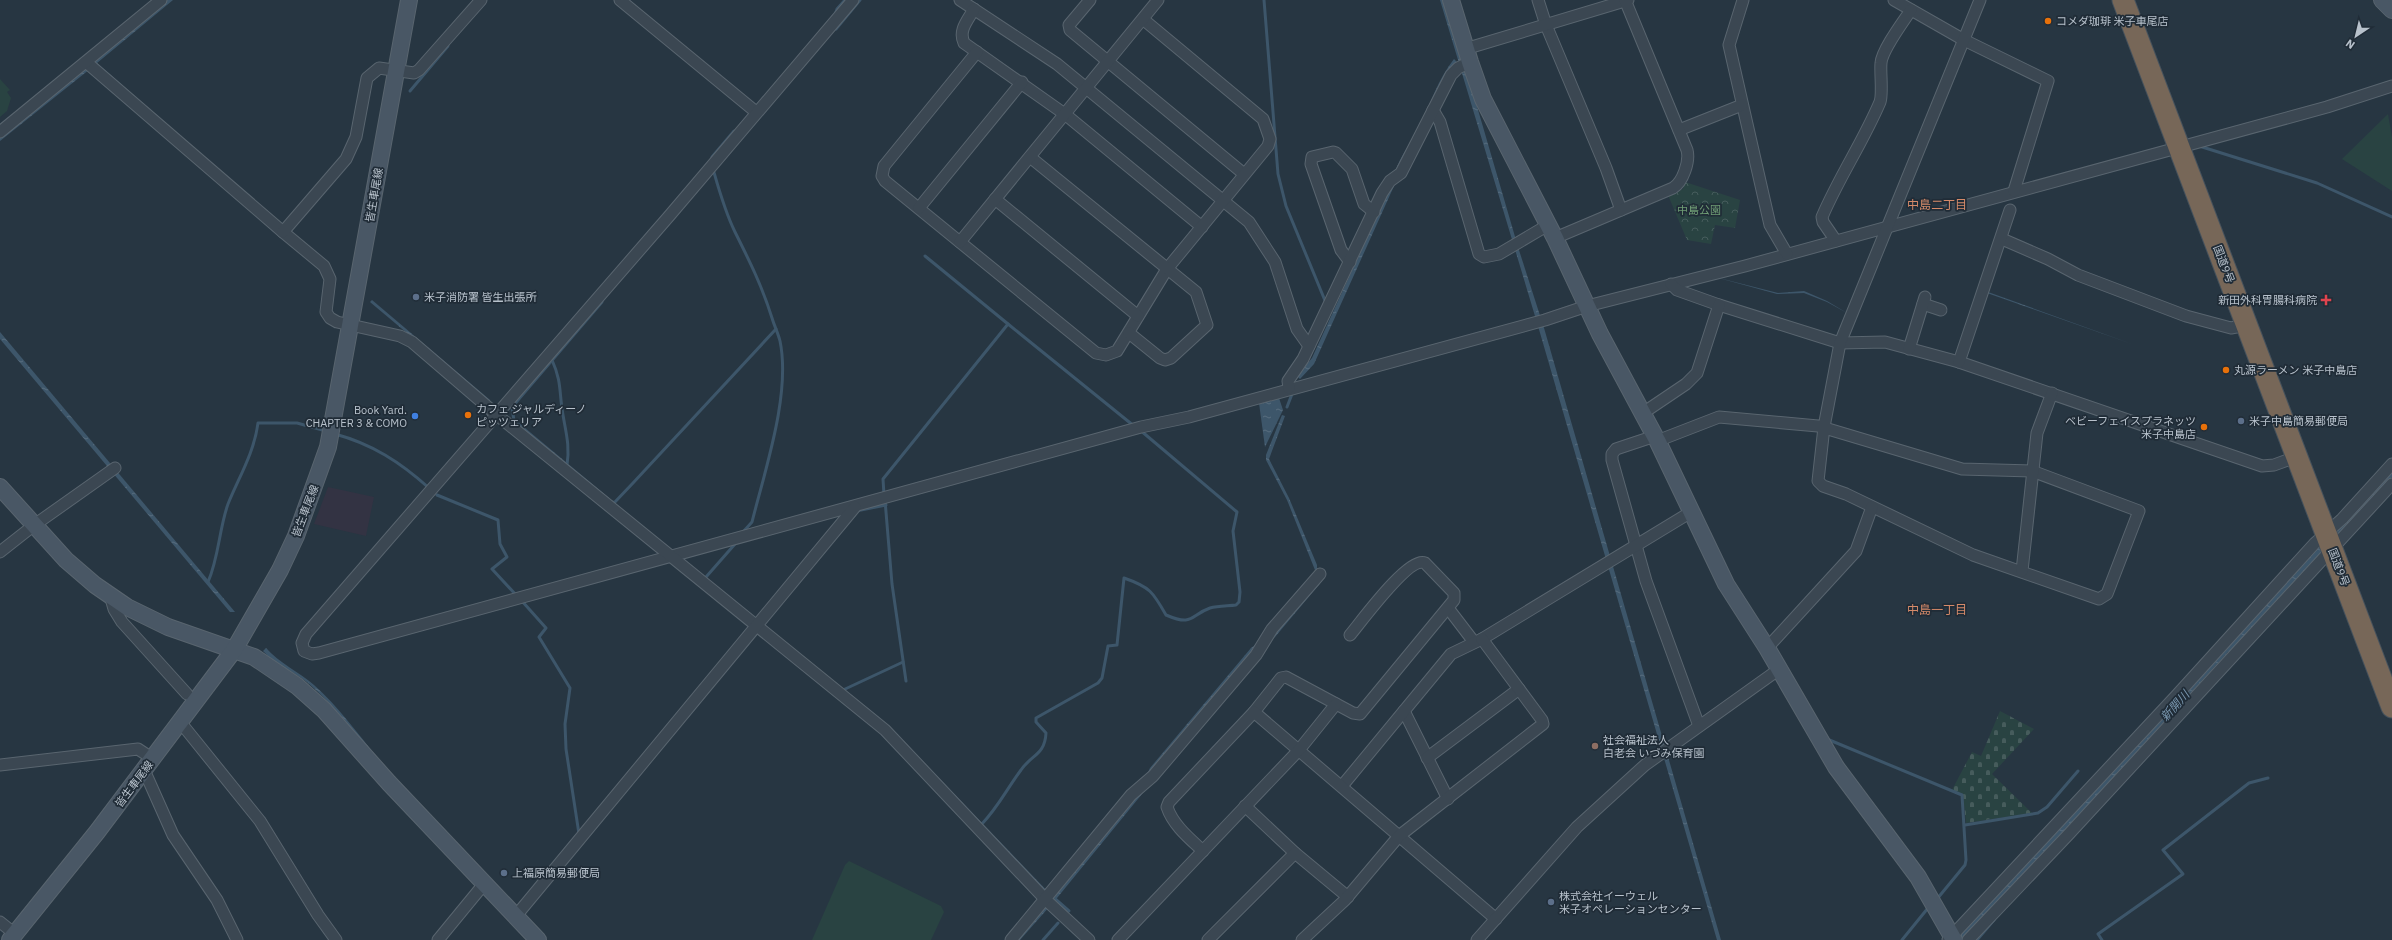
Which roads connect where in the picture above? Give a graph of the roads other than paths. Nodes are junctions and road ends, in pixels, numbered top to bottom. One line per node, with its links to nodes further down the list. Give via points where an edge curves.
1 (161, 0): 26 (street)
2 (409, 0): 27 (street, 皆生車尾線)
3 (481, 0): 27 (street, via 423,67 414,72)
4 (620, 0): 33 (street)
5 (853, 0): 33 (street)
6 (960, 0): 17 (street)
7 (1090, 0): 25 (street, via 1069,25 1070,30)
8 (1158, 0): 20 (street)
9 (1451, 0): 24 (street)
10 (1538, 0): 21 (street)
11 (1626, 0): 21 (street); 35 (street)
12 (1743, 0): 31 (street, via 1729,40)
13 (1894, 0): 18 (street)
14 (1980, 0): 22 (street)
15 (2123, 0): 37 (highway, 国道9号)
16 (2382, 0): 19 (street)
17 (974, 9): 23 (street, via 962,29 962,38 964,43); 30 (street, via 1025,41)
18 (1911, 10): 22 (street); 51 (street, via 1881,62 1881,99 1861,144 1822,217)
19 (2392, 10)
20 (1144, 20): 25 (street); 39 (street, via 1267,124 1270,139 1268,146)
21 (1546, 25): 24 (street); 44 (street)
22 (1964, 40): 40 (street, via 2048,81); 47 (street)
23 (977, 52): 28 (street); 43 (street, via 882,171 885,181)
24 (1464, 60): 32 (street, via 1450,75); 50 (street)
25 (1109, 63): 30 (street); 39 (street)
26 (90, 65): 36 (street); 49 (street)
27 (396, 71): 49 (street, via 379,68 367,78 356,137 346,159); 62 (street, 皆生車尾線)
28 (1022, 82): 34 (street); 43 (street)
29 (2392, 86): 37 (street, via 2327,107)
30 (1087, 88): 34 (street); 41 (street)
31 (1742, 105): 35 (street); 54 (street, via 1770,225)
32 (1433, 110): 46 (street); 50 (street, via 1440,122 1477,252 1484,257 1499,254 1514,244)
33 (756, 112): 72 (street)
34 (1066, 114): 38 (street); 48 (street)
35 (1679, 130): 44 (street, via 1688,157 1678,184)
36 (0, 132)
37 (2180, 147): 40 (street); 63 (highway, 国道9号)
38 (1030, 157): 42 (street); 56 (street)
39 (1244, 174): 41 (street)
40 (2014, 191): 47 (street)
41 (1224, 199): 48 (street); 66 (street, via 1249,222 1265,244 1275,262 1298,329)
42 (995, 200): 53 (street); 61 (street)
43 (919, 208): 53 (street)
44 (1621, 210): 50 (street)
45 (2010, 210): 52 (street)
46 (1374, 212): 55 (street); 55 (street, via 1364,204 1352,169 1336,153 1312,157 1311,164 1341,250)
47 (1888, 226): 51 (street); 65 (street)
48 (1202, 227): 56 (street)
49 (283, 232): 62 (street, via 328,271 330,279 327,315 337,322)
50 (1551, 232): 59 (street)
51 (1836, 240): 54 (street)
52 (2002, 240): 63 (street, via 2078,275 2186,316 2231,328); 68 (street)
53 (960, 242): 64 (street, via 1096,353 1106,356 1117,351)
54 (1787, 254): 57 (street)
55 (1350, 262): 66 (street)
56 (1167, 269): 61 (street); 64 (street, via 1196,292 1207,326 1171,358 1165,360)
57 (1671, 284): 58 (street, via 1677,290); 59 (street)
58 (1719, 305): 65 (street); 71 (street, via 1697,372 1686,384)
59 (1587, 306): 69 (street); 71 (street)
60 (1941, 310): 67 (street, via 1924,301)
61 (1138, 316): 64 (street)
62 (351, 324): 72 (street, via 400,336 412,342); 97 (street, 皆生車尾線, via 328,447 316,484 280,570)
63 (2247, 326): 75 (highway, 国道9号)
64 (1129, 333)
65 (1840, 343): 67 (street, via 1885,342); 73 (street)
66 (1310, 346): 69 (street, via 1288,381)
67 (1909, 349): 68 (street)
68 (1959, 362): 70 (street)
69 (1289, 388): 81 (street)
70 (2052, 393): 75 (street, via 2262,466 2274,465); 78 (street, via 2037,433)
71 (1643, 413): 74 (street)
72 (497, 415): 88 (street); 88 (street, via 306,634 302,643 304,651 319,653)
73 (1824, 427): 74 (street, via 1719,417); 78 (street, via 1962,469); 82 (street, via 1818,481 1823,486 1846,494)
74 (1656, 438): 83 (street); 86 (street, via 1616,449 1612,454)
75 (2296, 457): 85 (highway, 国道9号)
76 (2392, 464): 85 (street, via 2342,519)
77 (111, 471): 84 (street)
78 (2032, 471): 89 (street); 89 (street, via 2134,508 2139,513 2107,594 2102,599)
79 (2392, 484): 85 (street)
80 (0, 486): 84 (street)
81 (855, 507): 88 (street); 93 (street)
82 (1872, 508): 89 (street, via 1973,555); 96 (street, via 1856,551)
83 (1691, 512): 86 (street); 96 (street, via 1726,584)
84 (33, 526): 87 (street); 91 (street, via 66,560)
85 (2329, 541): 102 (highway, 国道9号); 124 (street); 124 (street, via 2068,835)
86 (1636, 545): 95 (street); 106 (street, via 1646,581)
87 (0, 552)
88 (673, 556): 93 (street)
89 (2022, 571)
90 (1320, 574): 119 (street, via 1153,776 1138,788)
91 (110, 595): 97 (street, via 168,627); 100 (street, via 114,610 122,622)
92 (1448, 608): 94 (street, via 1455,598 1452,590 1421,562 1399,577); 95 (street); 101 (street, via 1360,714 1357,715)
93 (758, 626): 119 (street, via 885,730); 120 (street)
94 (1350, 635)
95 (1478, 640): 99 (street); 103 (street, via 1451,654)
96 (1767, 648): 98 (street)
97 (234, 650): 105 (street, 皆生車尾線); 117 (street, via 254,657 277,672 324,710)
98 (1778, 670): 106 (street); 124 (street, via 1836,768 1918,877)
99 (1519, 689): 108 (street); 112 (street, via 1543,724)
100 (187, 694)
101 (1336, 704): 104 (street, via 1286,676 1281,678); 107 (street)
102 (2392, 707)
103 (1404, 711): 108 (street); 111 (street)
104 (1254, 712): 107 (street); 115 (street, via 1167,807 1183,832)
105 (181, 723): 109 (street, 皆生車尾線); 126 (street, via 260,821)
106 (1699, 726): 121 (street, via 1645,765 1577,827)
107 (1300, 750): 111 (street); 113 (street)
108 (1427, 758): 112 (street)
109 (149, 764): 110 (street, via 138,749); 123 (street, 皆生車尾線); 125 (street, via 173,835 217,900)
110 (0, 765)
111 (1342, 786): 114 (street)
112 (1448, 798): 114 (street)
113 (1245, 806): 115 (street); 116 (street)
114 (1399, 836): 118 (street); 121 (street)
115 (1202, 851): 131 (street)
116 (1295, 853): 118 (street); 132 (street)
117 (484, 884): 120 (street); 127 (street)
118 (1348, 897): 133 (street)
119 (1048, 899): 129 (street); 130 (street)
120 (515, 917): 128 (street)
121 (1496, 919): 134 (street)
122 (0, 922): 123 (street)
123 (13, 937)
124 (1955, 939)
125 (237, 940)
126 (336, 940)
127 (438, 940)
128 (538, 940)
129 (1011, 940)
130 (1089, 940)
131 (1118, 940)
132 (1208, 940)
133 (1302, 940)
134 (1478, 940)

